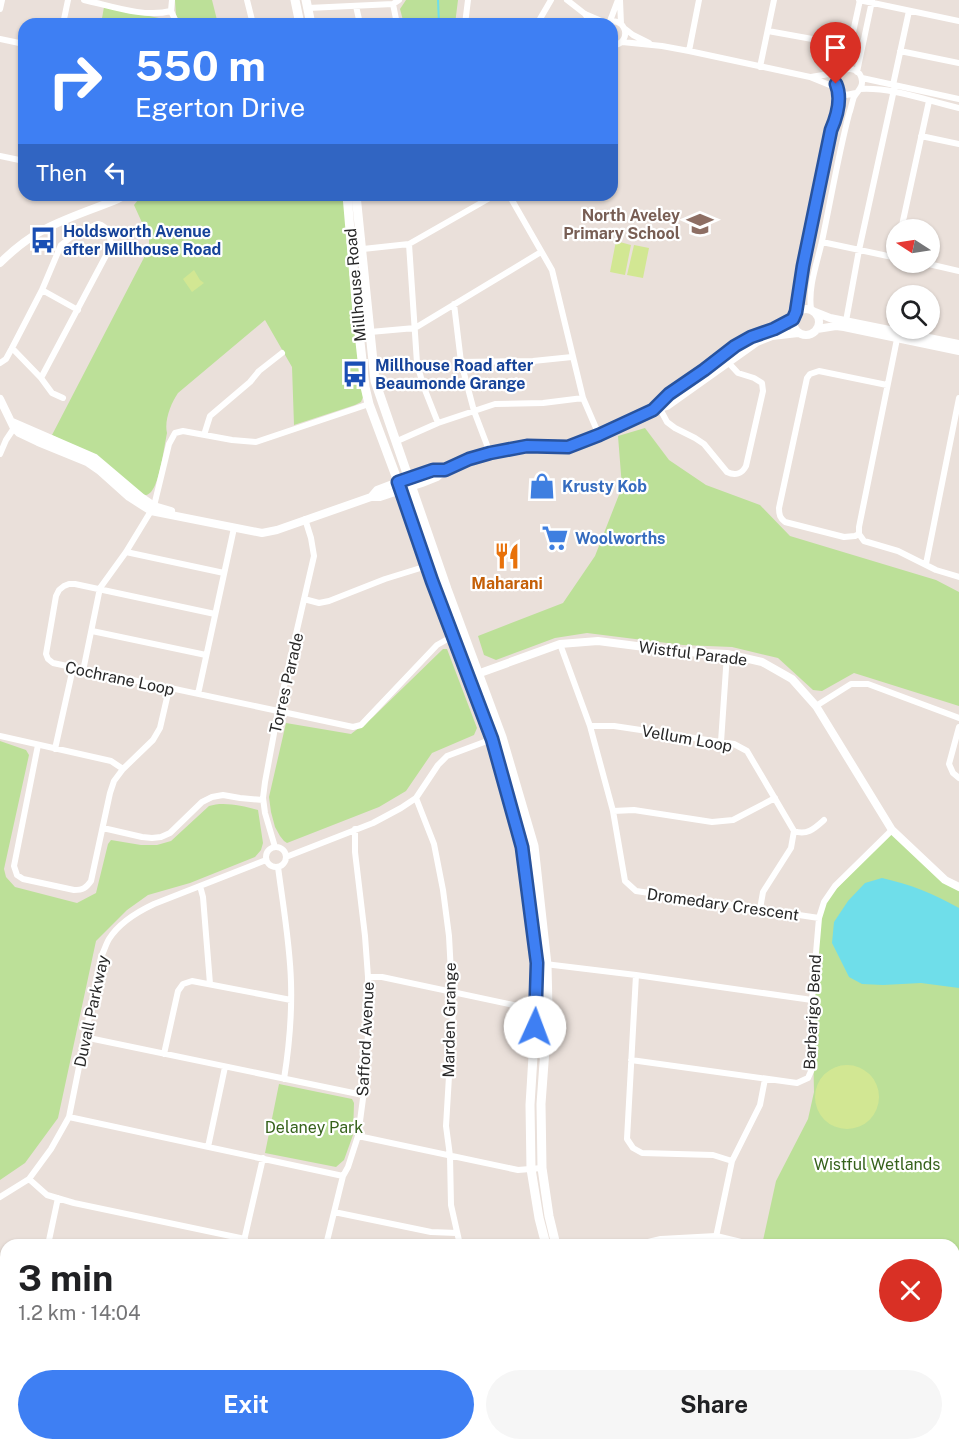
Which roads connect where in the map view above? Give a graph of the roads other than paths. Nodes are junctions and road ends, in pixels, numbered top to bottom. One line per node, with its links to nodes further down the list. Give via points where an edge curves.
1 (2, 0): 19 (street)
2 (68, 0): 23 (street)
3 (84, 0): 14 (street)
4 (172, 0): 20 (street)
5 (247, 0): 25 (street)
6 (295, 0): 26 (main road)
7 (468, 0): 29 (street)
8 (551, 0): 30 (street)
9 (567, 0): 22 (street)
10 (619, 0): 33 (street); 36 (street)
11 (699, 0): 45 (street)
12 (774, 0): 37 (street)
13 (860, 0): 16 (street); 43 (street)
14 (96, 1): 20 (street, via 157,14)
15 (396, 2): 18 (street); 28 (street)
16 (872, 2): 21 (street); 44 (street)
17 (307, 4): 18 (street)
18 (356, 6): 27 (street)
19 (0, 9)
20 (171, 10): 24 (street)
21 (909, 11): 34 (street); 46 (street)
22 (585, 14): 31 (street); 32 (street)
23 (64, 18)
24 (174, 18)
25 (252, 18)
26 (299, 18)
27 (359, 18)
28 (397, 18)
29 (466, 18)
30 (540, 18)
31 (588, 18)
32 (596, 18)
33 (609, 18)
34 (959, 21)
35 (618, 22): 36 (street)
36 (623, 26): 40 (street, via 625,35); 42 (street)
37 (768, 31): 43 (street); 48 (street)
38 (0, 39): 39 (street)
39 (18, 43)
40 (618, 43)
41 (618, 44): 42 (street)
42 (655, 45): 45 (street)
43 (850, 46): 44 (street); 49 (street)
44 (862, 48): 50 (street)
45 (689, 51): 48 (street)
46 (900, 51): 47 (street); 54 (street)
47 (959, 63)
48 (760, 67): 52 (street)
49 (845, 69): 50 (street); 51 (street)
50 (857, 72): 53 (street)
51 (838, 74): 52 (street); 55 (street)
52 (810, 77): 55 (street)
53 (862, 78): 54 (street); 56 (street)
54 (894, 87): 56 (street); 57 (street); 58 (street); 73 (street)
55 (838, 88): 56 (street, via 846,95); 83 (street, via 837,111)
56 (858, 91): 70 (street)
57 (959, 99)
58 (929, 101): 59 (street); 60 (street)
59 (959, 108)
60 (921, 136): 61 (street); 69 (street)
61 (959, 144)
62 (0, 156): 63 (street)
63 (18, 160)
64 (115, 201): 76 (street, via 45,229)
65 (347, 201): 108 (main road, Millhouse Road)
66 (357, 201): 72 (main road, Millhouse Road)
67 (484, 201): 71 (street)
68 (512, 201): 74 (street)
69 (903, 219)
70 (822, 242): 73 (street); 82 (street, via 809,296)
71 (409, 244): 72 (street); 85 (street)
72 (363, 249): 87 (main road, Millhouse Road)
73 (859, 250): 75 (street); 84 (street)
74 (541, 252): 80 (street); 98 (street, via 552,270)
75 (886, 256)
76 (0, 263)
77 (940, 267): 78 (street)
78 (959, 271)
79 (42, 290): 81 (street); 81 (street, via 61,245 98,224 106,228 110,248); 95 (street)
80 (454, 304): 85 (street); 100 (street)
81 (78, 310): 102 (street)
82 (813, 310): 83 (street, via 803,308); 84 (street); 86 (street, via 819,320)
83 (794, 316): 89 (street, via 792,324); 99 (street, via 751,337)
84 (846, 321): 88 (street)
85 (415, 328): 87 (street); 111 (street, via 417,363)
86 (817, 329): 89 (street, via 810,334); 90 (street, via 836,326)
87 (370, 332): 115 (main road, Millhouse Road, via 375,381)
88 (886, 332)
89 (798, 333): 99 (street, via 772,336)
90 (886, 333)
91 (896, 339): 103 (street)
92 (912, 339): 96 (street)
93 (925, 339): 94 (street)
94 (959, 344)
95 (12, 348): 101 (street); 102 (street)
96 (959, 351)
97 (282, 353): 113 (street, via 210,416)
98 (572, 357): 100 (street, via 533,362); 105 (street)
99 (725, 359): 109 (street, via 667,406); 109 (street, via 738,373 762,383 744,471 732,475 727,472 704,444 671,426)
100 (461, 362): 110 (street)
101 (0, 363)
102 (41, 378): 104 (street, via 52,393)
103 (887, 385): 122 (street); 122 (street, via 819,371 810,374 779,508 785,522 844,537)
104 (63, 398)
105 (583, 398): 110 (street, via 495,404); 114 (street)
106 (959, 398): 124 (street)
107 (0, 399): 112 (street)
108 (369, 404): 113 (street, via 256,442); 118 (main road, Millhouse Road)
109 (657, 408): 114 (street)
110 (474, 411): 111 (street); 116 (street)
111 (438, 423): 115 (street)
112 (13, 425): 117 (street); 119 (street, via 95,458)
113 (204, 435): 119 (street, via 175,433)
114 (599, 435): 116 (street, via 568,447 527,446)
115 (395, 442): 118 (main road, Millhouse Road)
116 (490, 453): 118 (street, via 445,470 433,470)
117 (0, 454)
118 (405, 484): 120 (street, via 380,497); 125 (main road, Millhouse Road); 138 (main road, Millhouse Road)
119 (152, 508): 121 (street); 123 (street)
120 (305, 519): 121 (street, via 269,532); 129 (street, Torres Parade, via 314,556)
121 (234, 528): 126 (street)
122 (859, 534): 124 (street, via 864,541 892,548)
123 (126, 552): 126 (street); 128 (street)
124 (926, 564): 127 (street)
125 (427, 566): 129 (street, via 329,601); 132 (main road, Millhouse Road)
126 (224, 573): 130 (street)
127 (959, 577)
128 (100, 588): 130 (street, Cochrane Loop); 131 (street); 136 (street, Cochrane Loop, via 69,584 56,596 46,654 53,663)
129 (304, 599): 142 (street, Torres Parade)
130 (215, 614): 135 (street)
131 (92, 631): 135 (street); 137 (street)
132 (453, 636): 138 (main road, Millhouse Road); 142 (street, Cochrane Loop, via 437,645 361,725 353,727)
133 (560, 644): 134 (street, Wistful Parade, via 598,641); 138 (street, Wistful Parade); 144 (street, Dromedary Crescent)
134 (727, 654): 141 (street, Wistful Parade, via 762,662 792,679); 149 (street)
135 (206, 656): 140 (street)
136 (73, 668): 137 (street, Cochrane Loop); 151 (street)
137 (83, 670): 139 (street, Cochrane Loop)
138 (473, 675): 147 (main road, Millhouse Road); 148 (main road, Millhouse Road)
139 (169, 689): 140 (street, Cochrane Loop); 152 (street, via 160,728)
140 (198, 694): 142 (street, Cochrane Loop)
141 (816, 706): 143 (street, via 851,684 868,684); 161 (street, Wistful Parade)
142 (278, 712): 156 (street, Torres Parade)
143 (959, 718)
144 (590, 726): 149 (street, Vellum Loop); 157 (street, Dromedary Crescent)
145 (959, 728): 153 (street, via 949,764)
146 (0, 736): 150 (street)
147 (502, 737): 148 (street); 163 (main road, Millhouse Road)
148 (492, 739): 154 (street, via 447,756); 165 (main road, Millhouse Road)
149 (721, 742): 155 (street, Vellum Loop, via 747,752)
150 (38, 745): 151 (street); 159 (street, via 14,866 17,875 74,890 87,888)
151 (55, 749): 152 (street, via 111,761)
152 (123, 770): 159 (street, via 114,781)
153 (959, 778)
154 (416, 798): 160 (street); 178 (street, Marden Grange, via 434,844 443,890)
155 (775, 798): 157 (street, via 733,820 712,822 634,810); 162 (street, Vellum Loop)
156 (263, 800): 159 (street, via 212,796 161,837); 164 (street, Torres Parade)
157 (613, 811): 171 (street, Dromedary Crescent, via 625,881 636,891)
158 (824, 820): 162 (street, via 801,834)
159 (103, 828)
160 (355, 829): 166 (street); 176 (street, Safford Avenue)
161 (892, 830): 170 (street, Wistful Parade, via 945,880); 172 (street, Barbarigo Bend, via 835,886)
162 (794, 831): 171 (street, via 791,848 763,892)
163 (534, 846): 165 (main road); 174 (main road, Millhouse Road)
164 (275, 847): 166 (street, via 282,849); 167 (street)
165 (522, 847): 173 (main road, Millhouse Road)
166 (286, 857): 168 (street)
167 (266, 860): 168 (street); 169 (street, Duvall Parkway)
168 (278, 867): 179 (street)
169 (200, 886): 177 (street); 182 (street, Duvall Parkway, via 136,912 109,939 101,957)
170 (959, 887)
171 (760, 909): 172 (street, Dromedary Crescent)
172 (819, 918): 180 (street, Barbarigo Bend)
173 (537, 963): 174 (street); 181 (main road, Millhouse Road)
174 (547, 964): 175 (street); 195 (main road, Millhouse Road)
175 (636, 975): 180 (street); 184 (street)
176 (368, 977): 178 (street); 188 (street, Safford Avenue)
177 (210, 984): 179 (street); 183 (street, via 192,981 178,991)
178 (452, 992): 181 (street); 192 (street, Marden Grange, via 446,1126)
179 (291, 1000): 186 (street)
180 (812, 1000): 187 (street, Barbarigo Bend, via 812,1069 808,1078 796,1083)
181 (536, 1008): 196 (main road, Millhouse Road)
182 (84, 1037): 183 (street); 189 (street, Duvall Parkway)
183 (165, 1054): 185 (street)
184 (631, 1060): 187 (street, Barbarigo Bend); 194 (street, via 627,1139 633,1148 642,1153 713,1155)
185 (225, 1067): 186 (street); 191 (street)
186 (284, 1079): 188 (street)
187 (765, 1079): 194 (street, via 760,1105)
188 (363, 1095): 190 (street, Safford Avenue)
189 (69, 1117): 191 (street); 198 (street, Duvall Parkway)
190 (358, 1136): 192 (street); 197 (street, Safford Avenue)
191 (208, 1147): 193 (street)
192 (450, 1156): 196 (street, via 518,1170); 202 (street, Marden Grange, via 451,1205)
193 (263, 1158): 197 (street); 206 (street)
194 (732, 1161): 203 (street)
195 (542, 1168): 196 (street); 210 (main road, Millhouse Road)
196 (531, 1169): 209 (main road, Millhouse Road)
197 (343, 1176): 201 (street, Safford Avenue)
198 (29, 1179): 199 (street, Duvall Parkway); 200 (street, via 47,1195)
199 (0, 1197)
200 (58, 1198): 204 (street); 205 (street)
201 (334, 1212): 202 (street, via 431,1232); 207 (street, Safford Avenue)
202 (457, 1233): 208 (street, Marden Grange)
203 (716, 1237): 211 (street); 212 (street)
204 (49, 1239)
205 (231, 1239)
206 (245, 1239)
207 (327, 1239)
208 (458, 1239)
209 (544, 1239)
210 (555, 1239)
211 (680, 1239)
212 (724, 1239)

